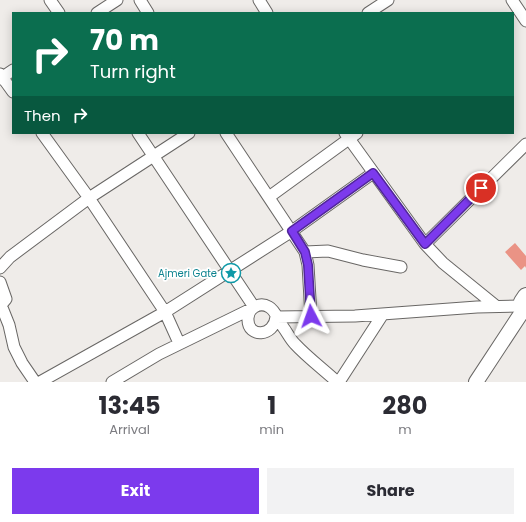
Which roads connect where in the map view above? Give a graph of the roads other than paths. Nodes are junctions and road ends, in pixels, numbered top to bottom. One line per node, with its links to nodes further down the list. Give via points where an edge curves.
1 (50, 0): 7 (street)
2 (117, 0): 8 (street)
3 (140, 0): 9 (street)
4 (259, 0): 10 (street)
5 (388, 0): 11 (street)
6 (512, 0): 12 (street)
7 (58, 12)
8 (99, 12)
9 (147, 12)
10 (266, 12)
11 (370, 12)
12 (525, 17): 13 (street)
13 (514, 22)
14 (12, 71): 15 (street)
15 (1, 77): 16 (street)
16 (12, 91)
17 (43, 134): 26 (street)
18 (139, 134): 23 (street)
19 (187, 134): 23 (street)
20 (227, 134): 25 (street)
21 (350, 135): 24 (street); 25 (street)
22 (526, 144): 28 (street)
23 (154, 156): 26 (street); 32 (street)
24 (373, 173): 27 (street); 28 (street)
25 (269, 197): 27 (street)
26 (89, 198): 31 (street, via 10,257); 37 (street)
27 (292, 231): 29 (street); 32 (street)
28 (425, 244): 34 (street, via 443,263)
29 (305, 252): 30 (street, via 328,251); 39 (street)
30 (401, 267)
31 (0, 268)
32 (230, 270): 36 (street); 37 (street)
33 (0, 282): 42 (street, via 6,299 1,305 9,324 14,347)
34 (496, 306): 35 (street); 38 (street)
35 (525, 307): 46 (main road); 47 (main road)
36 (253, 308): 40 (street, via 263,305 269,307); 40 (street, via 248,315 248,321 254,331 260,333 272,329); 41 (street)
37 (165, 312): 41 (street); 43 (street)
38 (383, 314): 39 (street); 45 (street)
39 (311, 316): 40 (street)
40 (276, 317): 45 (street, via 295,344)
41 (180, 343): 44 (street)
42 (35, 382)
43 (40, 382)
44 (112, 382)
45 (340, 382)
46 (476, 382)
47 (484, 382)

